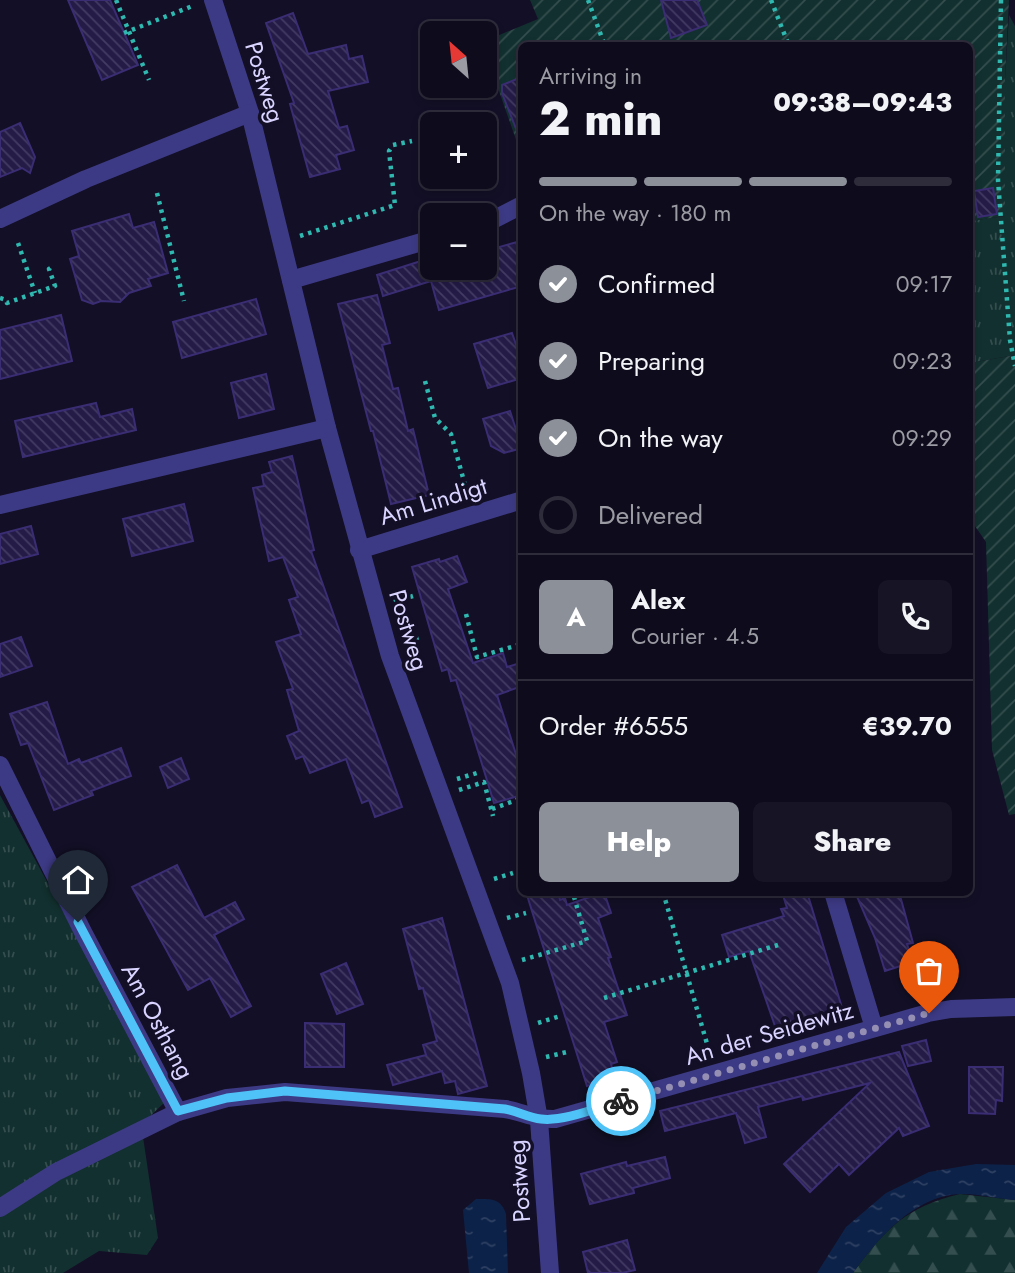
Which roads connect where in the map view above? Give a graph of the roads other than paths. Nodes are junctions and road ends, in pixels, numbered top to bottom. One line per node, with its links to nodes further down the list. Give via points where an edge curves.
1 (205, 2): 2 (street, Postweg)
2 (250, 113): 5 (street); 7 (street, Postweg)
3 (518, 207): 4 (street)
4 (497, 218)
5 (0, 219)
6 (420, 242): 7 (street)
7 (291, 279): 8 (street, Postweg)
8 (327, 428): 10 (street); 11 (street, Postweg)
9 (518, 501): 11 (street, Am Lindigt)
10 (0, 505)
11 (359, 550): 17 (street, Postweg, via 390,656 510,983)
12 (0, 765): 16 (street, Am Osthang)
13 (834, 896): 15 (street)
14 (1015, 1007): 15 (street, An der Seidewitz, via 951,1009)
15 (874, 1028): 17 (street, An der Seidewitz, via 555,1119)
16 (178, 1111): 17 (street, Am Osthang, via 227,1098 285,1091 505,1109); 18 (street, Am Osthang, via 56,1172)
17 (539, 1119): 19 (street, Postweg)
18 (0, 1208)
19 (550, 1273)

